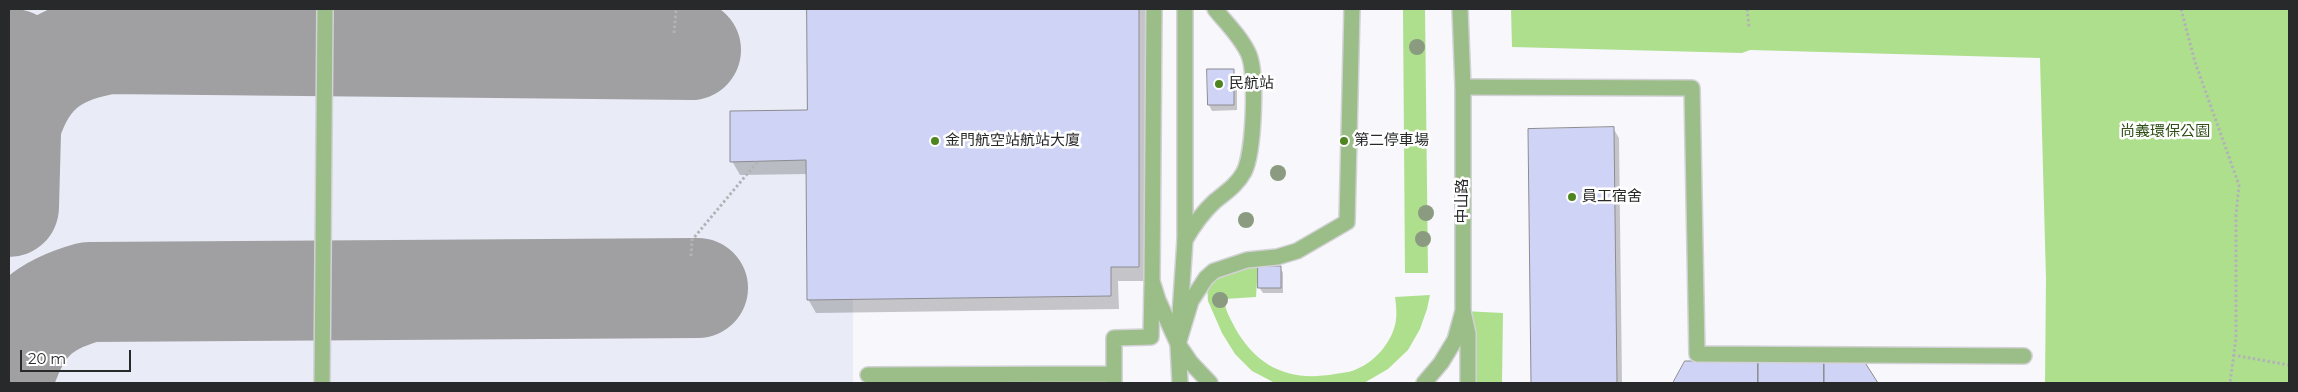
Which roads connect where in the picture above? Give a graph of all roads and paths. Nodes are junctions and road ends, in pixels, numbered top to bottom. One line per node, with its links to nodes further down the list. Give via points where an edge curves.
1 (325, 9): 25 (street)
2 (679, 9): 11 (path, via 676,11)
3 (1154, 9): 16 (street)
4 (1185, 9): 14 (street)
5 (1214, 9): 14 (street, via 1249,55 1251,144 1245,171 1234,187 1214,202)
6 (1352, 9): 18 (street, via 1348,222 1297,252 1247,260 1214,272 1206,278 1191,301)
7 (1460, 9): 12 (street, 中山路)
8 (1747, 9): 10 (path)
9 (2181, 9): 19 (path, via 2195,62 2239,185)
10 (1750, 27)
11 (674, 33)
12 (1463, 87): 17 (street, 中山路); 20 (street, via 1692,88 1697,354)
13 (758, 161): 15 (path, via 692,240)
14 (1185, 240): 18 (street)
15 (691, 256)
16 (1152, 281): 18 (street); 24 (street, via 1151,337 1114,338)
17 (1463, 311): 28 (street, 中山路, via 1455,340); 29 (street, via 1468,334)
18 (1178, 344): 26 (street); 27 (street)
19 (2233, 355): 21 (path); 30 (path)
20 (2024, 356)
21 (2289, 365)
22 (868, 375): 23 (street)
23 (1014, 379): 24 (street)
24 (1114, 379)
25 (322, 383)
26 (1180, 383)
27 (1210, 383)
28 (1424, 383)
29 (1468, 383)
30 (2230, 383)

